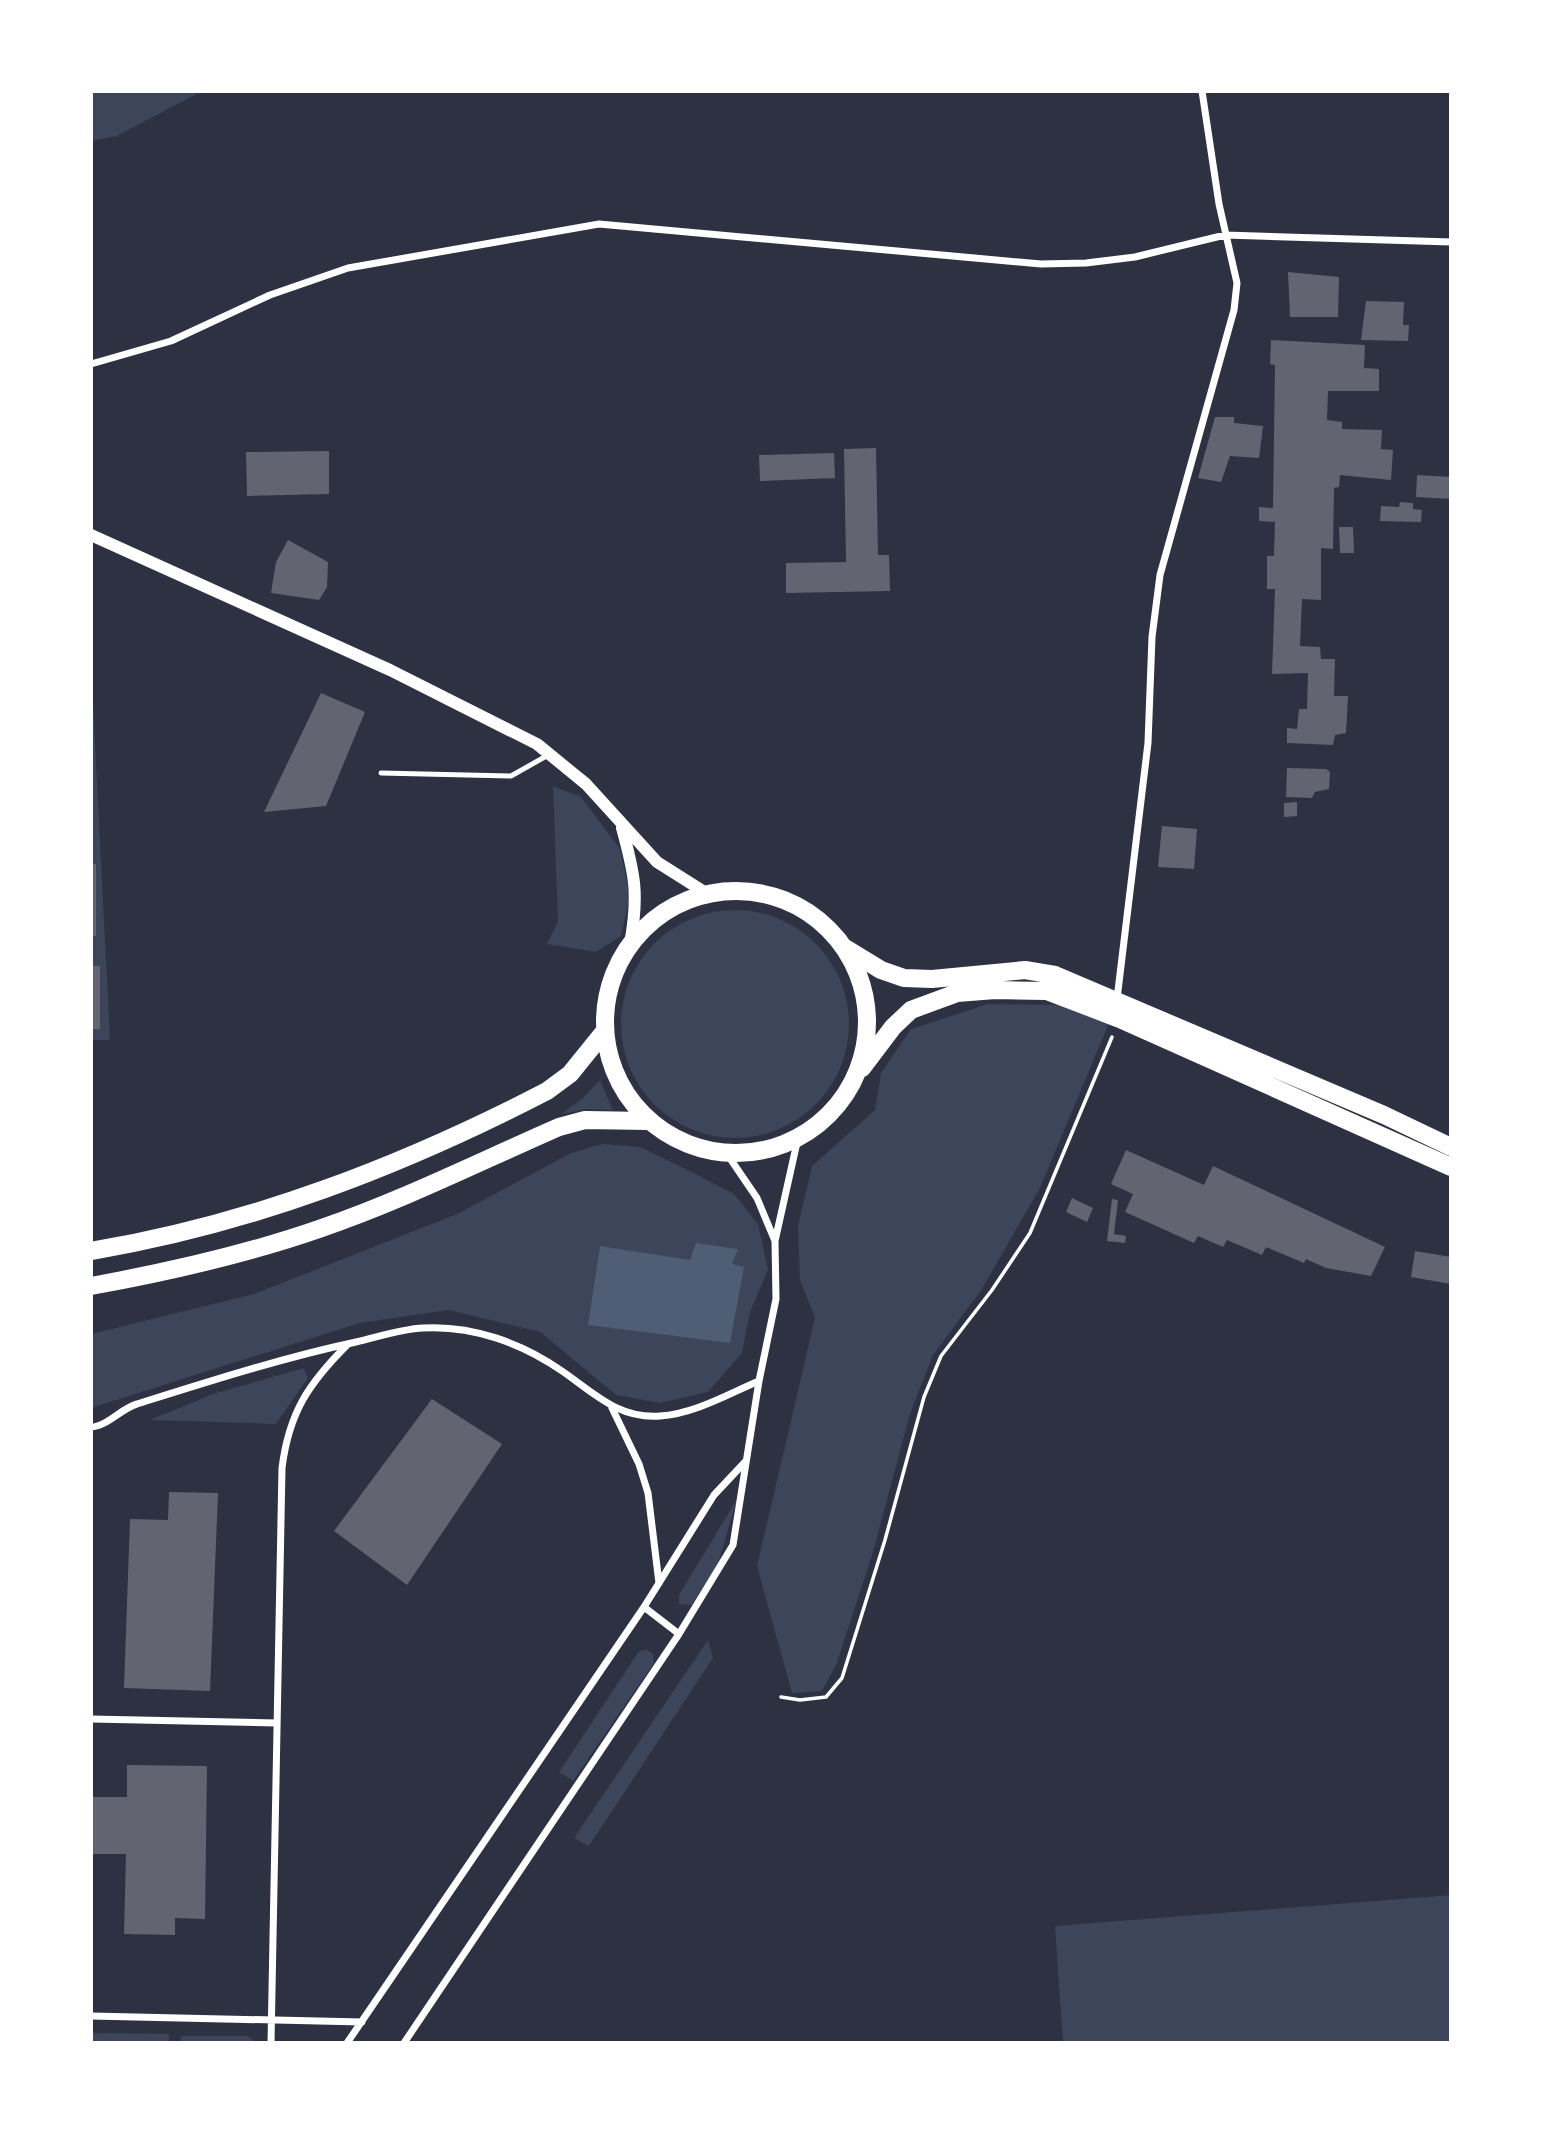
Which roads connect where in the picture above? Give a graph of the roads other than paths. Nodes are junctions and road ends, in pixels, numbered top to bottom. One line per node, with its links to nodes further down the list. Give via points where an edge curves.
1 (1202, 91): 2 (street)
2 (1225, 235): 3 (street); 4 (street, via 1135,257 1041,264 599,224 348,268 270,295 171,341); 12 (street, via 1236,297 1160,575 1152,637 1148,743)
3 (1451, 242)
4 (91, 364)
5 (91, 535): 6 (street, via 390,670)
6 (550, 754): 7 (lane, via 511,776); 8 (street, via 586,784)
7 (381, 774)
8 (621, 824): 9 (street, via 657,862); 10 (street, via 636,879)
9 (706, 893): 10 (main road, via 651,921); 11 (main road, via 745,890 783,899 818,919)
10 (630, 944): 13 (main road, via 608,991)
11 (845, 948): 12 (main road, via 904,978 1025,970 1055,975); 14 (main road, via 860,979 867,1014)
12 (1116, 999): 17 (main road)
13 (604, 1032): 15 (main road, via 626,1096); 21 (main road, via 570,1074 547,1091 388,1166 305,1199 224,1223)
14 (856, 1076): 16 (main road, via 822,1122); 19 (main road, via 892,1027 911,1010 957,993 1047,991 1121,1019)
15 (648, 1121): 18 (main road, via 685,1144); 22 (main road, via 585,1120 559,1127 318,1230 236,1255)
16 (798, 1138): 18 (main road, via 764,1151); 20 (street)
17 (1451, 1147)
18 (727, 1154): 20 (street, via 757,1198)
19 (1451, 1167)
20 (775, 1241): 24 (street, via 776,1299)
21 (91, 1251)
22 (91, 1286)
23 (348, 1344): 25 (street, via 422,1328 500,1338 560,1369); 26 (street, via 299,1354 123,1408); 32 (street, via 316,1376 285,1439)
24 (759, 1381): 25 (street, via 662,1416 637,1416); 27 (street)
25 (612, 1408): 28 (street, via 648,1493)
26 (95, 1427)
27 (746, 1462): 28 (street, via 714,1495); 30 (street, via 733,1545)
28 (659, 1584): 29 (street)
29 (644, 1607): 30 (street); 35 (street)
30 (679, 1633): 38 (street)
31 (91, 1719): 32 (street)
32 (276, 1723): 34 (street)
33 (91, 2016): 34 (street)
34 (270, 2020): 35 (street); 36 (street)
35 (362, 2022): 37 (street)
36 (271, 2043)
37 (347, 2043)
38 (404, 2043)

